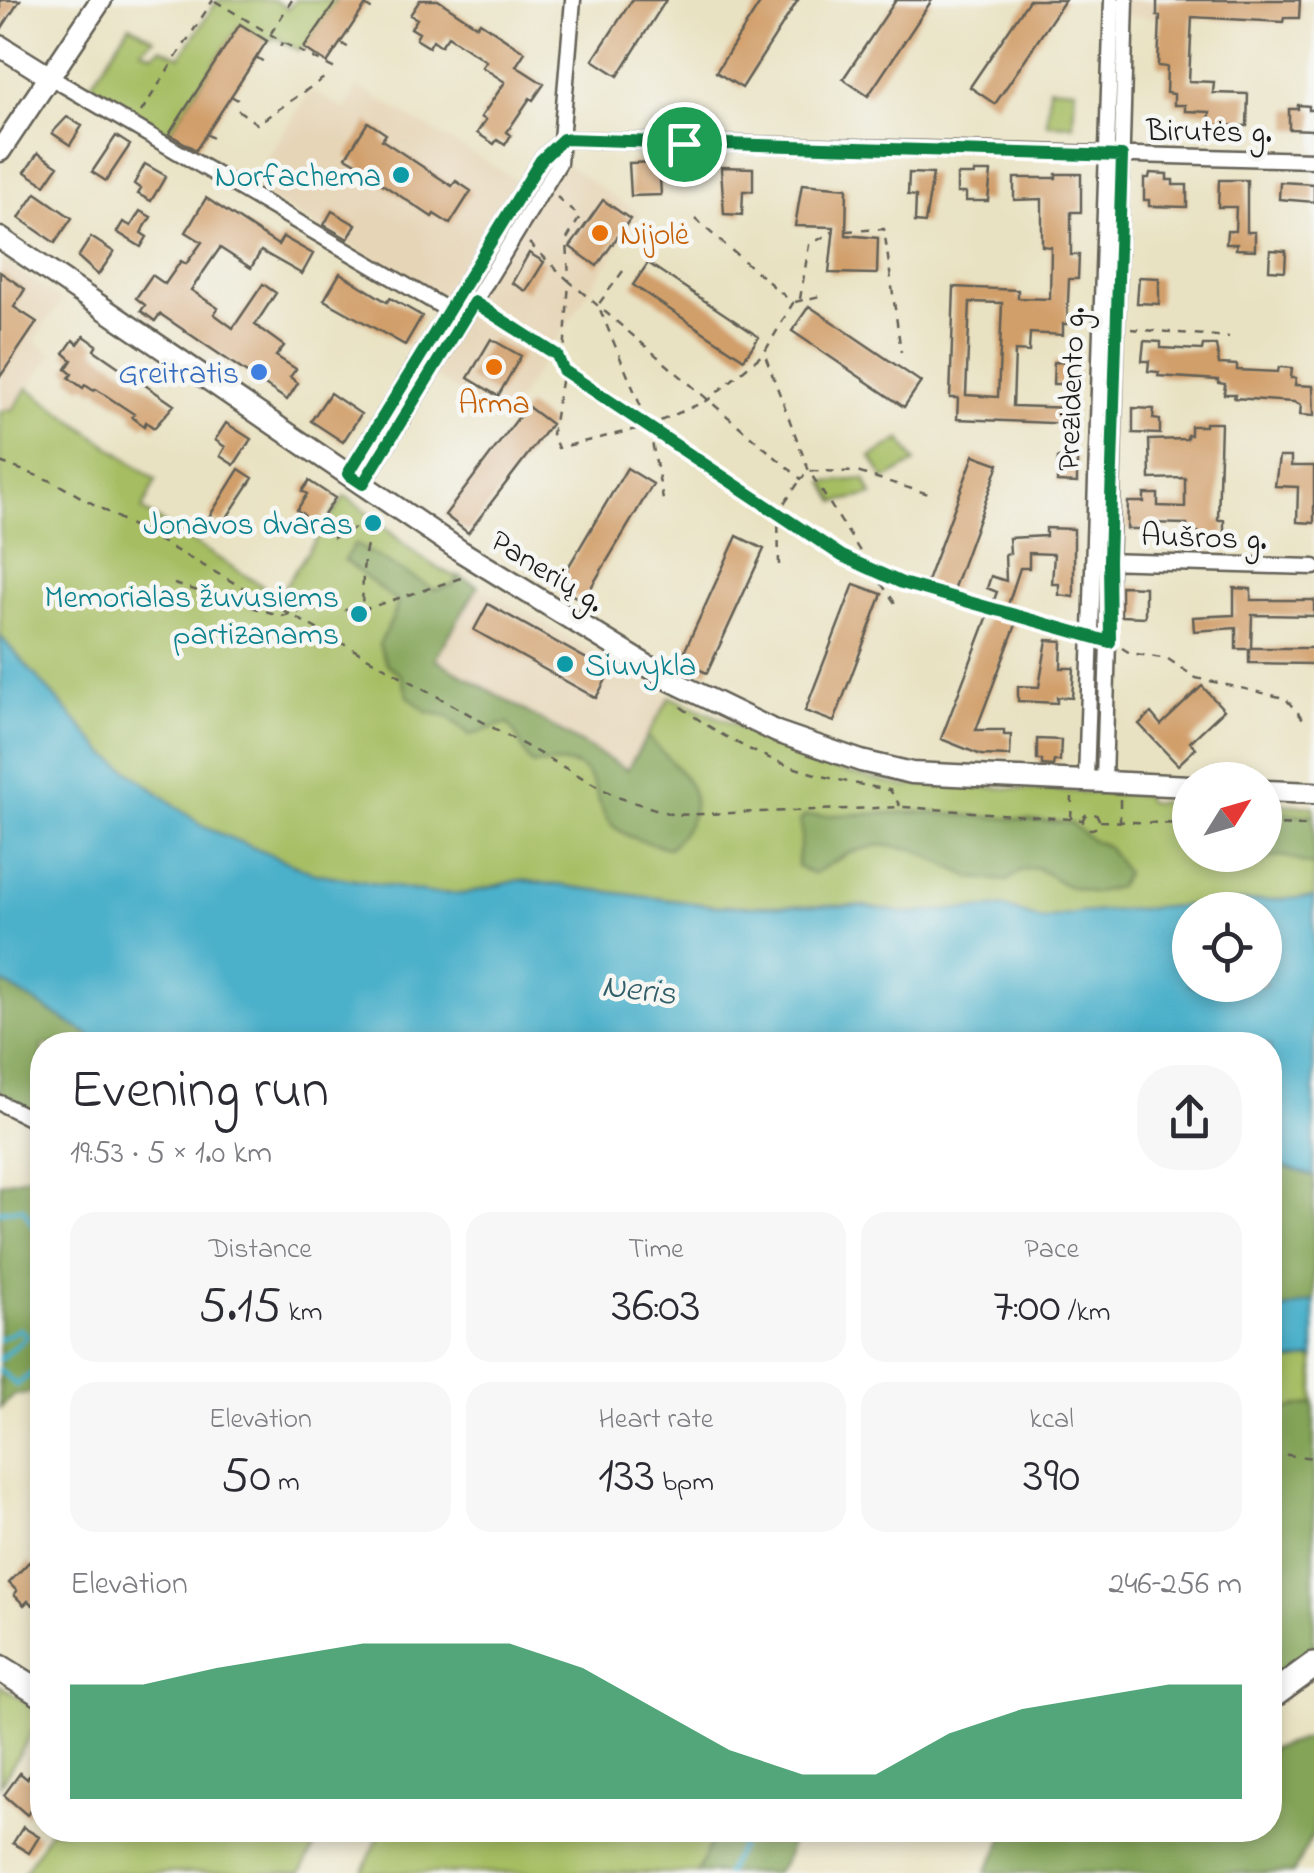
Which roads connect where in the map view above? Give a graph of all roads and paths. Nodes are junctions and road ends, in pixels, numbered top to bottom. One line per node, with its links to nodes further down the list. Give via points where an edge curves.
1 (100, 0): 16 (street)
2 (213, 0): 9 (path); 21 (path)
3 (292, 0): 9 (path)
4 (573, 0): 23 (street)
5 (1112, 0): 26 (street, Prezidento g.)
6 (1126, 0): 26 (street, Prezidento g.)
7 (365, 6): 8 (path)
8 (377, 13)
9 (270, 34): 15 (path)
10 (340, 42): 12 (path)
11 (0, 46): 16 (street)
12 (352, 50)
13 (256, 57): 14 (path)
14 (268, 64)
15 (339, 71)
16 (50, 76): 21 (street); 25 (street)
17 (327, 76): 20 (path, via 257,124)
18 (231, 96): 19 (path)
19 (243, 103)
20 (238, 110)
21 (132, 125): 41 (street)
22 (206, 134): 24 (path)
23 (563, 139): 26 (street, Birutės g.); 28 (street, via 559,163); 41 (street, via 541,160)
24 (218, 141)
25 (0, 151)
26 (1114, 155): 27 (street, Birutės g.); 42 (street, Prezidento g.); 57 (street, Prezidento g.)
27 (1314, 160)
28 (544, 187): 32 (street); 35 (path, via 580,217 567,239)
29 (695, 220): 39 (path)
30 (834, 231): 37 (path, via 809,245)
31 (846, 231): 44 (path, via 884,228)
32 (517, 232): 35 (path); 38 (street)
33 (0, 238): 51 (street, Panerių g.)
34 (624, 271): 40 (path)
35 (569, 281): 40 (path); 46 (path)
36 (820, 296): 37 (path)
37 (800, 299): 39 (path)
38 (474, 302): 46 (path, via 557,355); 51 (street)
39 (793, 302): 45 (path)
40 (598, 305): 47 (path); 48 (path)
41 (448, 310): 51 (street)
42 (1118, 328): 43 (path); 58 (street, Prezidento g.)
43 (1230, 337)
44 (901, 352)
45 (764, 353): 47 (path); 50 (path)
46 (563, 370): 48 (path); 48 (path, via 552,434 558,448)
47 (708, 400): 48 (path); 52 (path)
48 (650, 426): 54 (path); 55 (path)
49 (0, 462): 66 (path, via 54,482)
50 (809, 471): 52 (path); 53 (path, via 856,472); 60 (path)
51 (356, 479): 70 (street, Panerių g., via 630,657 777,732 912,772)
52 (801, 479): 55 (path)
53 (935, 496)
54 (664, 505)
55 (778, 512): 59 (path); 60 (path, via 842,556)
56 (333, 538): 65 (path, via 381,516 364,551)
57 (1092, 560): 58 (street, Aušros g.); 67 (street, Prezidento g.)
58 (1109, 560): 61 (street, Aušros g.); 68 (street, Prezidento g.)
59 (778, 565)
60 (869, 566): 64 (path); 67 (path, via 902,583)
61 (1314, 568)
62 (467, 576): 65 (path)
63 (174, 584): 66 (path)
64 (895, 603)
65 (362, 610): 66 (path)
66 (288, 615): 74 (path, via 617,797 674,815 904,807)
67 (1090, 636): 70 (street, Prezidento g.)
68 (1110, 642): 69 (path, via 1168,659 1196,678 1286,698); 70 (street, Prezidento g.)
69 (1304, 720)
70 (1103, 781): 71 (street, Panerių g.); 76 (path)
71 (1172, 785)
72 (1282, 791): 73 (street)
73 (1314, 793)
74 (1083, 820): 75 (path, via 1092,813); 75 (path, via 1090,830)
75 (1100, 821): 76 (path)
76 (1120, 822): 77 (path)
77 (1172, 823)
78 (1282, 825): 79 (path)
79 (1314, 826)
80 (0, 1104): 81 (street)
81 (30, 1118)
82 (1282, 1455): 83 (path)
83 (1314, 1458)
84 (1314, 1664): 87 (highway)
85 (0, 1668): 86 (highway)
86 (30, 1687)
87 (1282, 1688)

